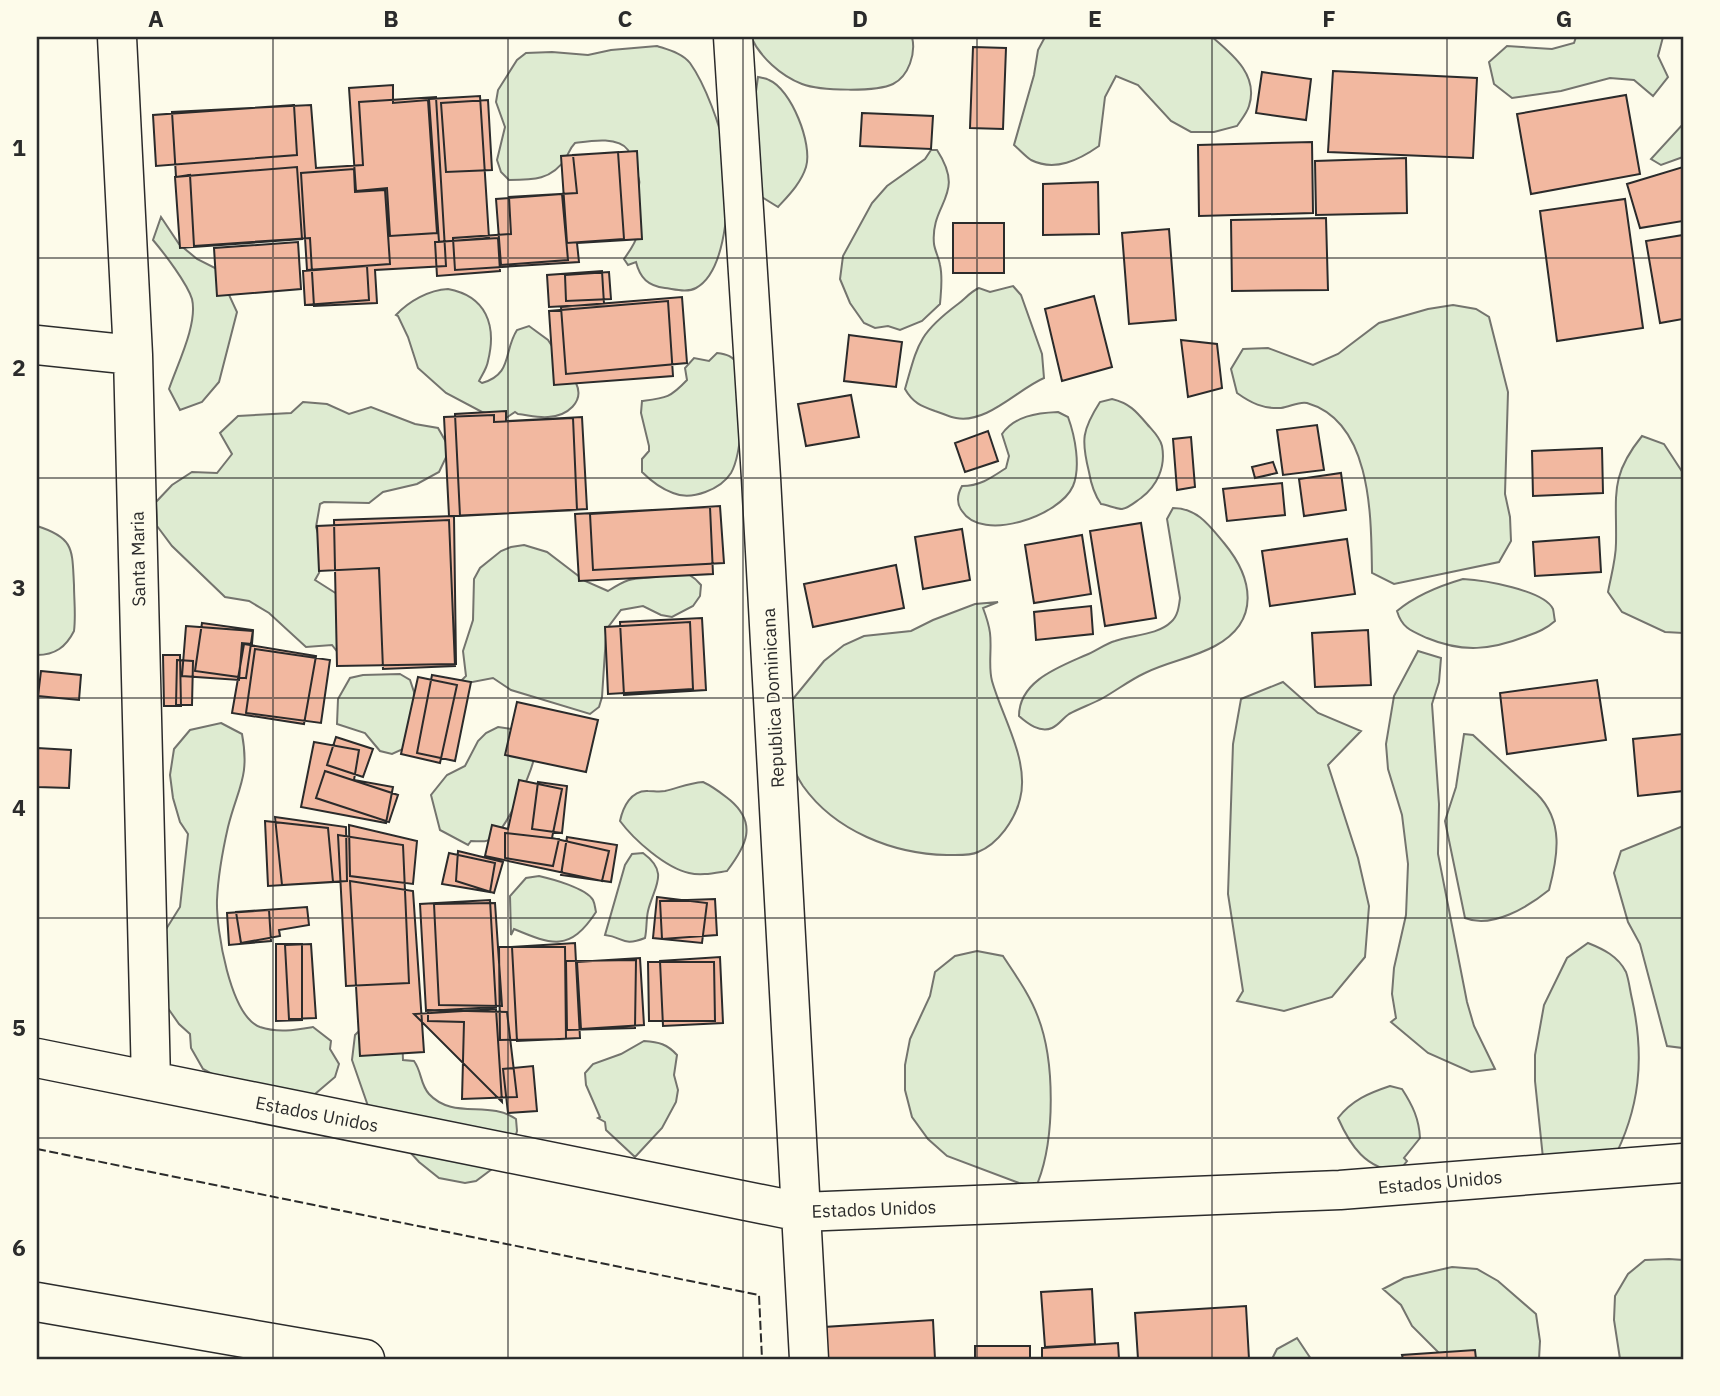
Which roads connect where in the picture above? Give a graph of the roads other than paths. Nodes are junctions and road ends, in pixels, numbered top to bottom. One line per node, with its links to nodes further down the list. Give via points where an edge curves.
1 (117, 37): 4 (street, Santa Maria)
2 (733, 37): 8 (street, Republica Dominicana)
3 (37, 345): 4 (street)
4 (133, 355): 6 (street, Santa Maria)
5 (37, 1058): 6 (street, Estados Unidos)
6 (150, 1081): 8 (street, Estados Unidos)
7 (1683, 1163): 8 (street, Estados Unidos, via 1340,1190)
8 (801, 1212): 11 (street, Republica Dominicana)
9 (37, 1302): 10 (street)
10 (365, 1359)
11 (809, 1359)

